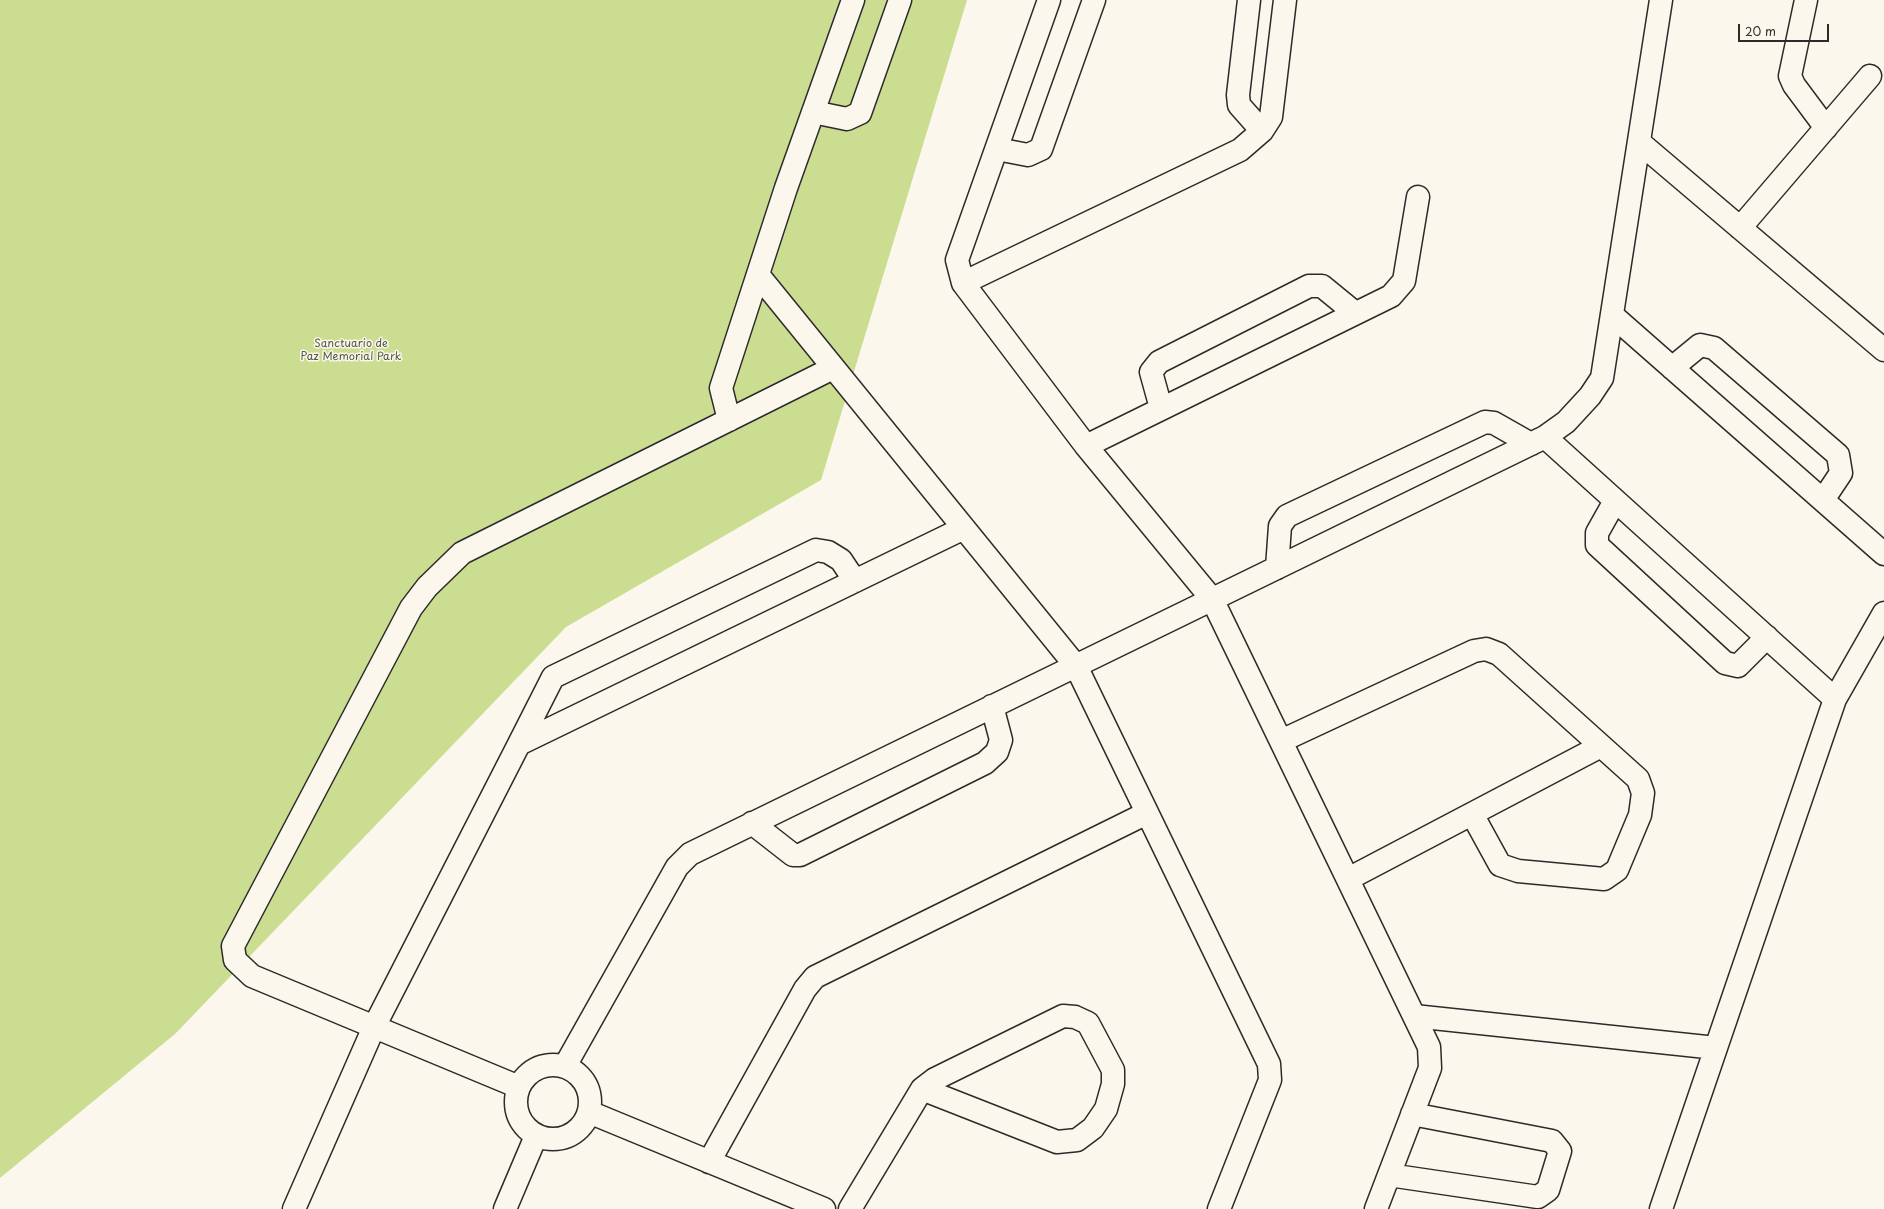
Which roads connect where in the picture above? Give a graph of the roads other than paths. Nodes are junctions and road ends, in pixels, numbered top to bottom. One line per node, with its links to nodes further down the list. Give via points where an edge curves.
1 (853, 0): 10 (street)
2 (900, 0): 10 (street, via 860,113 847,119)
3 (1049, 0): 14 (street)
4 (1094, 0): 14 (street, via 1041,149 1028,155)
5 (1249, 0): 12 (street, via 1238,95 1240,105)
6 (1285, 0): 12 (street, via 1271,117)
7 (1661, 0): 13 (street)
8 (1806, 0): 11 (street, via 1790,76)
9 (1870, 76): 11 (street)
10 (813, 112): 17 (street)
11 (1826, 128): 16 (street)
12 (1262, 131): 18 (street, via 1240,150)
13 (1638, 142): 16 (street); 20 (street)
14 (997, 149): 18 (street, via 957,260)
15 (1418, 197): 19 (street, via 1404,281 1391,296)
16 (1740, 228): 21 (street)
17 (759, 276): 22 (street); 25 (street, via 721,388)
18 (963, 283): 27 (street)
19 (1355, 313): 24 (street); 24 (street, via 1322,286 1309,286 1159,362 1151,372)
20 (1612, 315): 23 (street); 26 (street, via 1602,378 1590,396 1566,422)
21 (1884, 350)
22 (833, 368): 25 (street); 30 (street)
23 (1672, 368): 29 (street); 29 (street, via 1700,345 1714,348 1838,456 1841,473)
24 (1161, 408): 27 (street)
25 (729, 420): 48 (street, via 462,553 427,587 411,608 233,946 235,960 252,976)
26 (1538, 440): 28 (street); 32 (street); 32 (street, via 1485,422 1286,516 1280,526)
27 (1086, 446): 34 (street)
28 (1615, 500): 36 (street); 36 (street, via 1597,533 1597,545 1725,664 1738,666)
29 (1823, 500): 31 (street)
30 (964, 528): 33 (street); 37 (street)
31 (1884, 554)
32 (1277, 568): 34 (street)
33 (855, 582): 41 (street); 41 (street, via 841,560 828,552 816,550 553,678)
34 (1212, 599): 37 (street); 40 (street)
35 (1884, 613): 38 (street)
36 (1767, 637): 38 (street)
37 (1076, 666): 39 (street); 43 (street)
38 (1835, 699): 49 (street)
39 (992, 706): 45 (street); 45 (street, via 1001,740 997,752 985,763 800,855 793,855)
40 (1281, 741): 42 (street, via 1474,651 1486,649 1499,654); 46 (street)
41 (519, 744): 48 (street)
42 (1601, 746): 44 (street); 44 (street, via 1638,779 1643,793 1640,815 1617,870 1604,879 1518,871 1500,864)
43 (1147, 813): 56 (street, via 815,977 805,989); 62 (street, via 1269,1064 1270,1080)
44 (1472, 814): 46 (street)
45 (752, 823): 50 (street, via 690,854 677,867)
46 (1348, 879): 47 (street)
47 (1414, 1016): 49 (street); 54 (street, via 1429,1047 1430,1068)
48 (374, 1027): 51 (street); 58 (street)
49 (1716, 1048): 64 (street)
50 (565, 1066): 51 (street, via 547,1065 531,1071); 53 (street, via 580,1076 589,1090)
51 (519, 1087): 55 (street, via 515,1106 521,1124)
52 (922, 1089): 52 (street, via 935,1079 1063,1016 1075,1017 1088,1023 1113,1070 1113,1084 1106,1109 1093,1128 1077,1140 1058,1142); 61 (street)
53 (589, 1112): 55 (street, via 577,1131 557,1140); 56 (street)
54 (1412, 1114): 57 (street); 57 (street, via 1552,1141 1560,1151 1548,1190 1538,1197)
55 (536, 1136): 59 (street)
56 (709, 1162): 60 (street)
57 (1389, 1175): 63 (street)
58 (294, 1209)
59 (504, 1209)
60 (824, 1209)
61 (850, 1209)
62 (1219, 1209)
63 (1376, 1209)
64 (1661, 1209)

